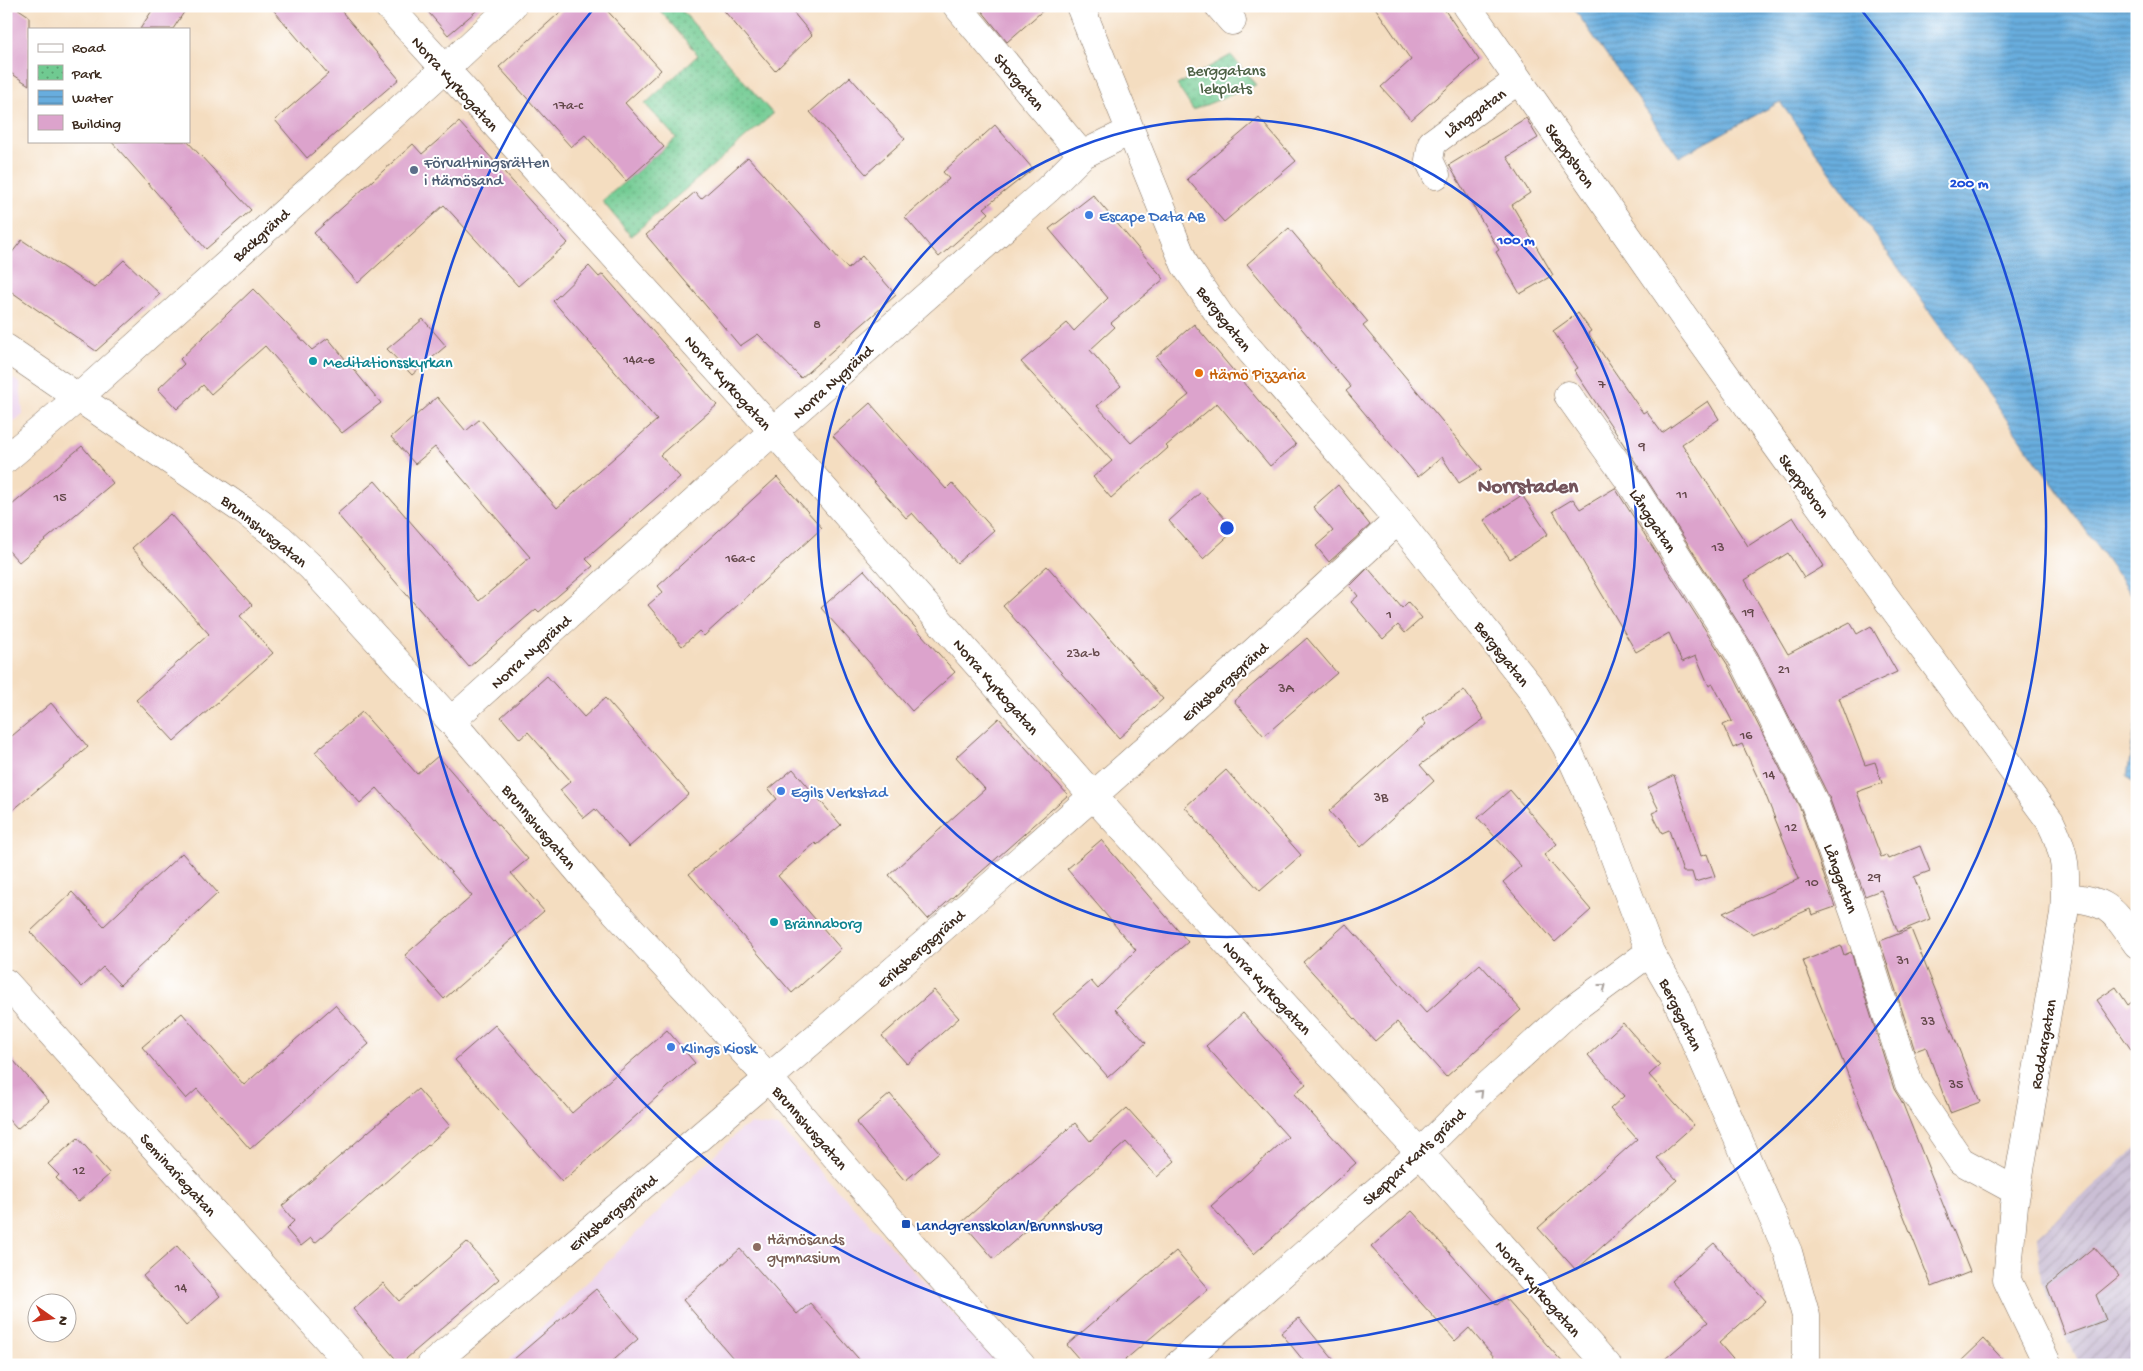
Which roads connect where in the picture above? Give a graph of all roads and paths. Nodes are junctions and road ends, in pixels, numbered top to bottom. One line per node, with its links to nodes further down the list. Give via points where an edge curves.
1 (388, 6): 6 (street, Norra Kyrkogatan)
2 (512, 6): 6 (street, Backgränd)
3 (957, 6): 9 (street, Storgatan)
4 (1080, 6): 8 (street, Bergsgatan)
5 (1467, 6): 7 (street, Skeppsbron)
6 (443, 69): 13 (street, Backgränd); 14 (street, Norra Kyrkogatan)
7 (1518, 80): 10 (street, Långgatan, via 1432,143 1429,160); 19 (street, Skeppsbron, via 1869,575 2050,821 2061,843 2066,870)
8 (1130, 131): 9 (street, Norra Nygränd); 16 (street, Bergsgatan, via 1185,265 1221,316)
9 (1082, 156): 14 (street, Norra Nygränd)
10 (1436, 175)
11 (6, 348): 13 (street, Brunnshusgatan)
12 (1568, 395): 25 (street, Långgatan, via 1630,483 1743,659 1815,804 1855,914 1909,1084 1961,1162)
13 (78, 398): 15 (street, Backgränd); 17 (street, Brunnshusgatan, via 281,539 312,568)
14 (774, 432): 17 (street, Norra Nygränd); 18 (street, Norra Kyrkogatan)
15 (6, 459)
16 (1398, 520): 18 (street, Eriksbergsgränd, via 1264,645); 21 (street, Bergsgatan, via 1530,687 1566,746 1604,829)
17 (451, 722): 23 (street, Brunnshusgatan, via 594,889)
18 (1093, 796): 23 (street, Eriksbergsgränd); 24 (street, Norra Kyrkogatan)
19 (2065, 897): 20 (street, via 2106,905); 25 (street, Roddargatan)
20 (2137, 944)
21 (1650, 952): 24 (street, Skeppar Karls gränd, one-way to 21, via 1569,1012); 31 (street, Bergsgatan, via 1678,1003 1788,1252 1806,1316)
22 (6, 983): 26 (street, Seminariegatan)
23 (770, 1080): 27 (street, Eriksbergsgränd); 28 (street, Brunnshusgatan, via 919,1253)
24 (1420, 1152): 29 (street, Skeppar Karls gränd); 30 (street, Norra Kyrkogatan)
25 (2016, 1191): 32 (street, via 2007,1280)
26 (351, 1365)
27 (431, 1365)
28 (1021, 1365)
29 (1178, 1365)
30 (1607, 1365)
31 (1806, 1365)
32 (2048, 1365)

